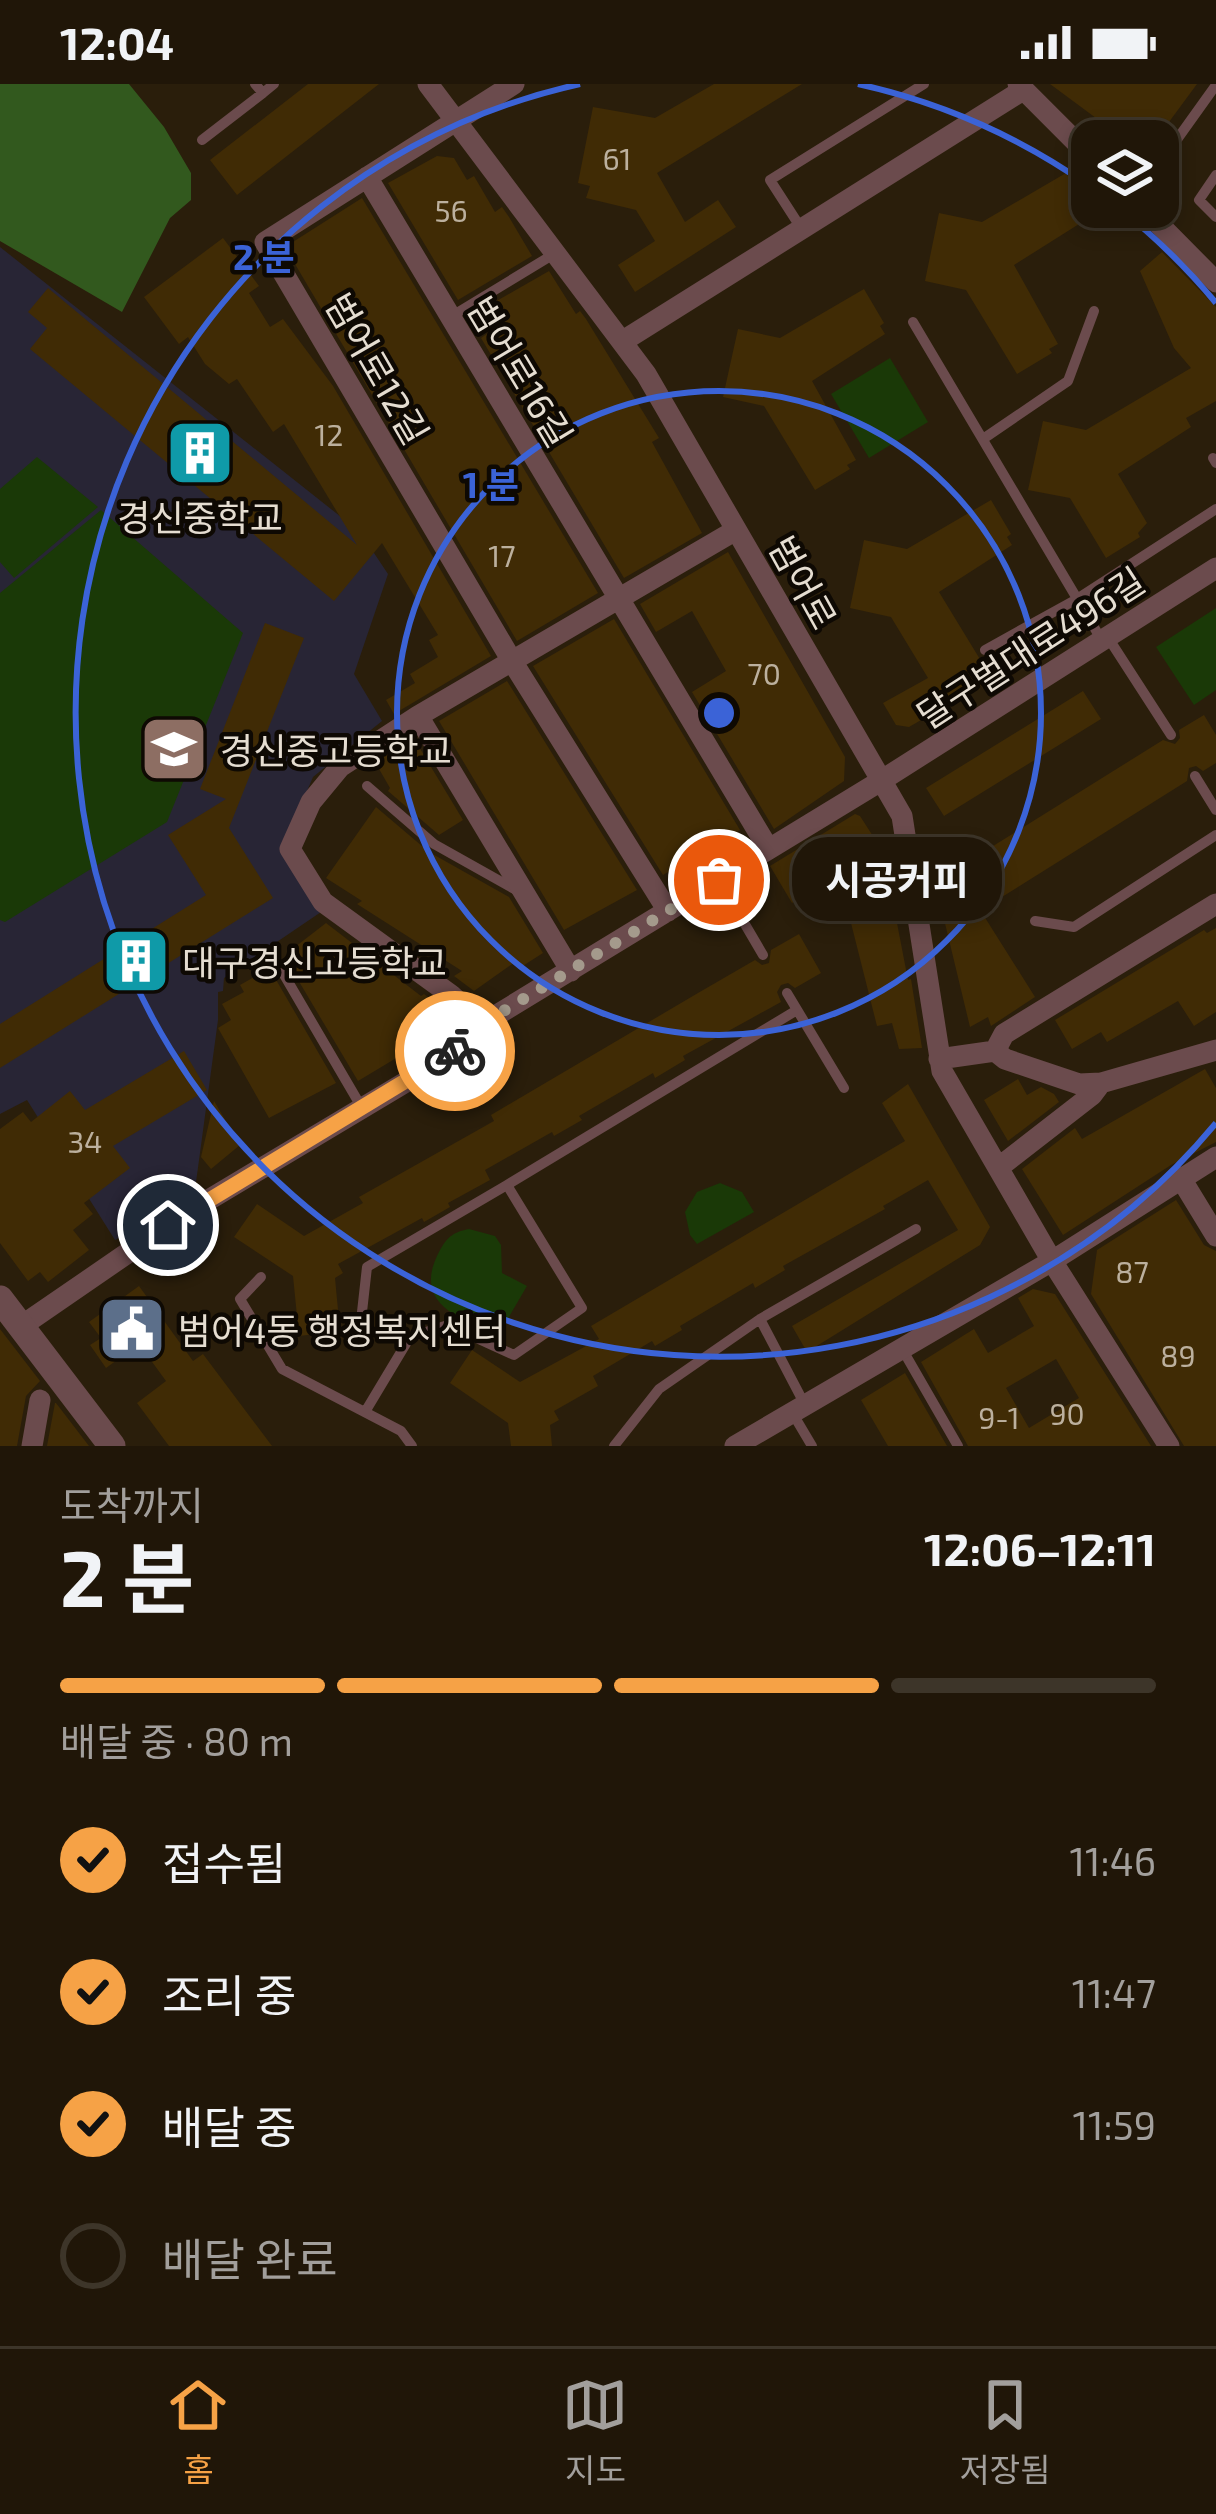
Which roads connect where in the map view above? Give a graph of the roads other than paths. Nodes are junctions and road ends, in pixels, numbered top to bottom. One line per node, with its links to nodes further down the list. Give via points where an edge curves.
1 (274, 84): 7 (lane)
2 (428, 84): 8 (street, 범어로)
3 (514, 84): 8 (street, 범어로12길)
4 (924, 84): 15 (lane, via 770,180)
5 (1216, 86): 10 (lane)
6 (1021, 87): 9 (street); 15 (street)
7 (259, 89): 11 (lane)
8 (456, 119): 13 (street, 범어로12길); 17 (street, 범어로)
9 (1071, 137)
10 (1179, 137)
11 (202, 140)
12 (1216, 175): 14 (lane, via 1199,200)
13 (367, 177): 20 (street, 범어로16길); 31 (street, 범어로12길, via 265,242)
14 (1216, 218)
15 (801, 228): 22 (street)
16 (1163, 228): 18 (street)
17 (557, 253): 20 (lane); 22 (street, 범어로)
18 (1216, 282)
19 (1094, 311): 23 (lane, via 1068,381)
20 (451, 316): 27 (street, 범어로16길)
21 (913, 322): 23 (lane)
22 (623, 341): 25 (street, 범어로)
23 (982, 439): 28 (lane)
24 (1216, 509): 28 (lane)
25 (736, 530): 27 (street); 35 (street, 범어로)
26 (1216, 568): 29 (street, 달구벌대로496길)
27 (619, 598): 31 (street); 39 (street, 범어로16길)
28 (1077, 598): 29 (lane); 30 (lane)
29 (1104, 638): 33 (lane); 35 (street, 달구벌대로496길)
30 (986, 650)
31 (512, 661): 32 (street); 43 (street)
32 (418, 716): 41 (street); 50 (street, via 340,767 311,802 290,849 323,902)
33 (1171, 735)
34 (1195, 776): 37 (lane)
35 (879, 782): 39 (street); 53 (street, 범어로, via 902,816)
36 (367, 786): 41 (lane, via 434,844)
37 (1216, 810)
38 (1216, 835): 44 (lane, via 1074,926)
39 (768, 848): 40 (street)
40 (719, 880): 43 (street); 45 (lane)
41 (524, 894): 46 (street)
42 (1216, 904): 52 (street, via 1004,1034)
43 (668, 910): 46 (street)
44 (1035, 922)
45 (763, 955)
46 (571, 971): 50 (street)
47 (283, 973): 56 (lane)
48 (787, 993): 49 (lane)
49 (797, 1010): 55 (lane); 60 (lane)
50 (482, 1024): 56 (street, via 451,1055)
51 (1216, 1050): 54 (street)
52 (995, 1051): 53 (street); 54 (street, via 1079,1084)
53 (939, 1059): 58 (street, 범어로)
54 (1101, 1083): 58 (street)
55 (844, 1088)
56 (362, 1108): 68 (street, via 180,1217)
57 (1216, 1157): 59 (street)
58 (998, 1168): 63 (street, 범어로)
59 (1180, 1177): 62 (street); 63 (street)
60 (507, 1185): 67 (lane, via 367,1268); 72 (lane, via 582,1308 514,1355 448,1325 410,1337)
61 (916, 1229): 66 (lane)
62 (1216, 1236)
63 (1052, 1261): 69 (street); 80 (street, 범어로)
64 (261, 1277): 72 (lane, via 240,1299 282,1369)
65 (0, 1299): 68 (street)
66 (760, 1319): 71 (lane); 76 (lane, via 659,1390)
67 (361, 1321)
68 (20, 1327): 74 (street)
69 (902, 1347): 71 (street); 79 (lane)
70 (40, 1400): 73 (street)
71 (798, 1407): 77 (street); 78 (lane)
72 (365, 1412): 75 (lane)
73 (32, 1446)
74 (112, 1446)
75 (412, 1446)
76 (614, 1446)
77 (735, 1446)
78 (812, 1446)
79 (958, 1446)
80 (1169, 1446)

